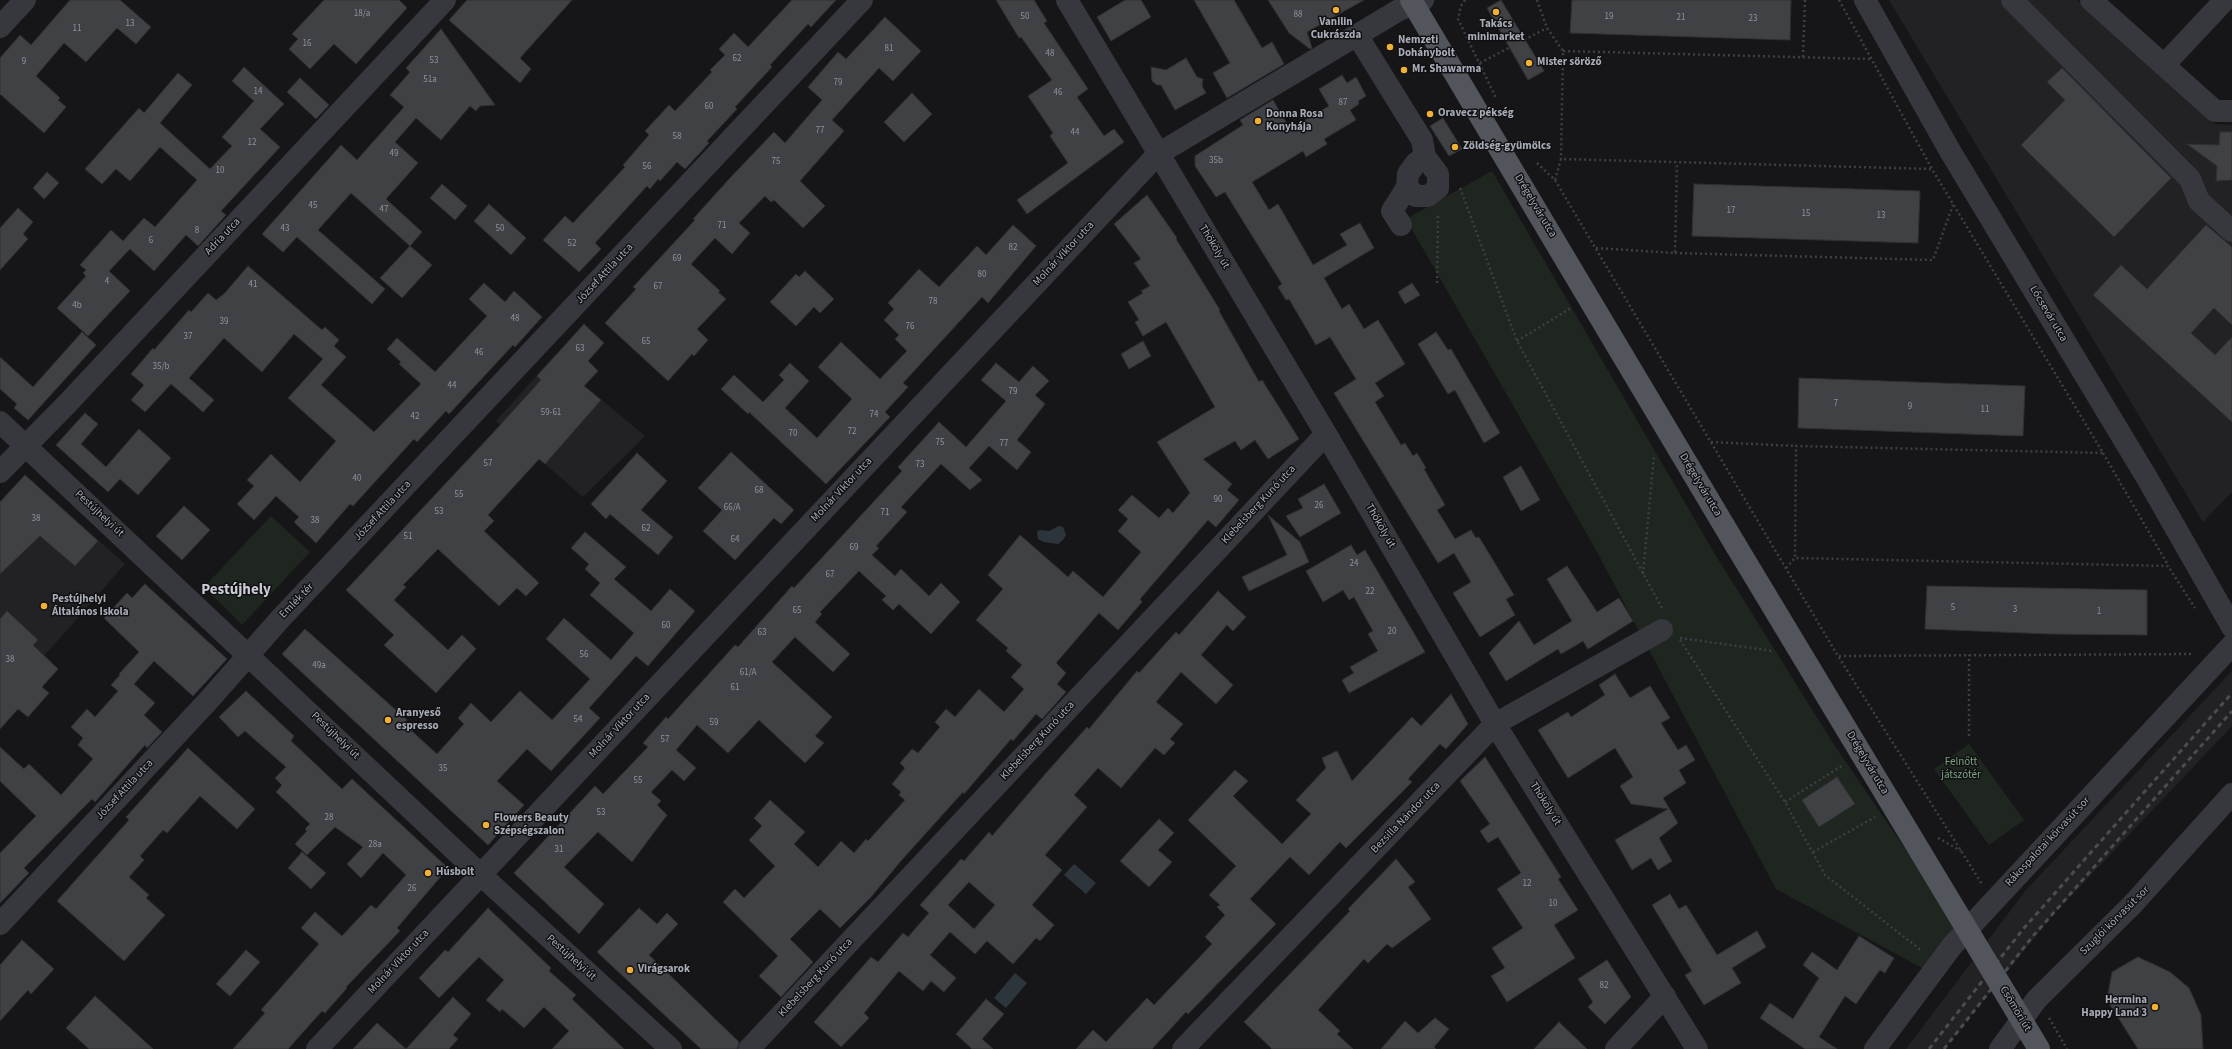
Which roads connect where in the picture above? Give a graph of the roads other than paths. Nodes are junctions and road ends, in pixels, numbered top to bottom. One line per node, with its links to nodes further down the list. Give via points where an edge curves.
1 (25, 0): 10 (street)
2 (446, 0): 21 (street, Adria utca)
3 (862, 0): 23 (street, József Attila utca)
4 (1067, 0): 14 (street, Thököly út)
5 (1865, 0): 24 (street, Lőcsevár utca, via 1950,152 2147,478)
6 (2012, 0): 18 (street, via 2190,180 2199,200)
7 (2091, 0): 12 (street)
8 (2225, 0): 12 (street)
9 (1416, 1): 11 (street, Molnár Viktor utca); 32 (main road, Drégelyvár utca, bridge, via 1735,544)
10 (0, 27)
11 (1357, 35): 14 (street, Molnár Viktor utca); 15 (street, via 1422,140)
12 (2164, 65): 13 (street, via 2215,111)
13 (2232, 111)
14 (1158, 154): 20 (street, Thököly út); 30 (street, Molnár Viktor utca)
15 (1425, 157): 16 (street, via 1408,174); 16 (street, via 1438,174 1438,188 1428,196 1416,196)
16 (1407, 187): 17 (street, via 1392,211)
17 (1401, 225)
18 (2232, 231)
19 (0, 422): 21 (street, Pestújhelyi út)
20 (1326, 434): 28 (street, Thököly út); 36 (street, Klebelsberg Kunó utca)
21 (26, 445): 22 (street, Adria utca); 27 (street, Pestújhelyi út)
22 (0, 472)
23 (348, 549): 27 (street, Emlék tér)
24 (2232, 627)
25 (1670, 628): 28 (street, Bezsilla Nándor utca)
26 (2228, 650): 40 (street, Rákospalotai körvasút sor, via 1993,901 1938,964)
27 (249, 655): 30 (street, Pestújhelyi út); 31 (street, József Attila utca)
28 (1495, 724): 33 (street, Thököly út); 37 (street, Bezsilla Nándor utca)
29 (2232, 794): 41 (street, Szuglói körvasút sor, via 2132,905 2037,999)
30 (481, 875): 34 (street, Molnár Viktor utca); 35 (street, Pestújhelyi út)
31 (0, 924)
32 (1991, 969): 42 (main road, Csömöri út, bridge)
33 (1665, 996): 38 (street); 39 (street, Thököly út)
34 (317, 1049)
35 (671, 1049)
36 (749, 1049)
37 (1183, 1049)
38 (1616, 1049)
39 (1697, 1049)
40 (1875, 1049)
41 (2000, 1049)
42 (2039, 1049)

